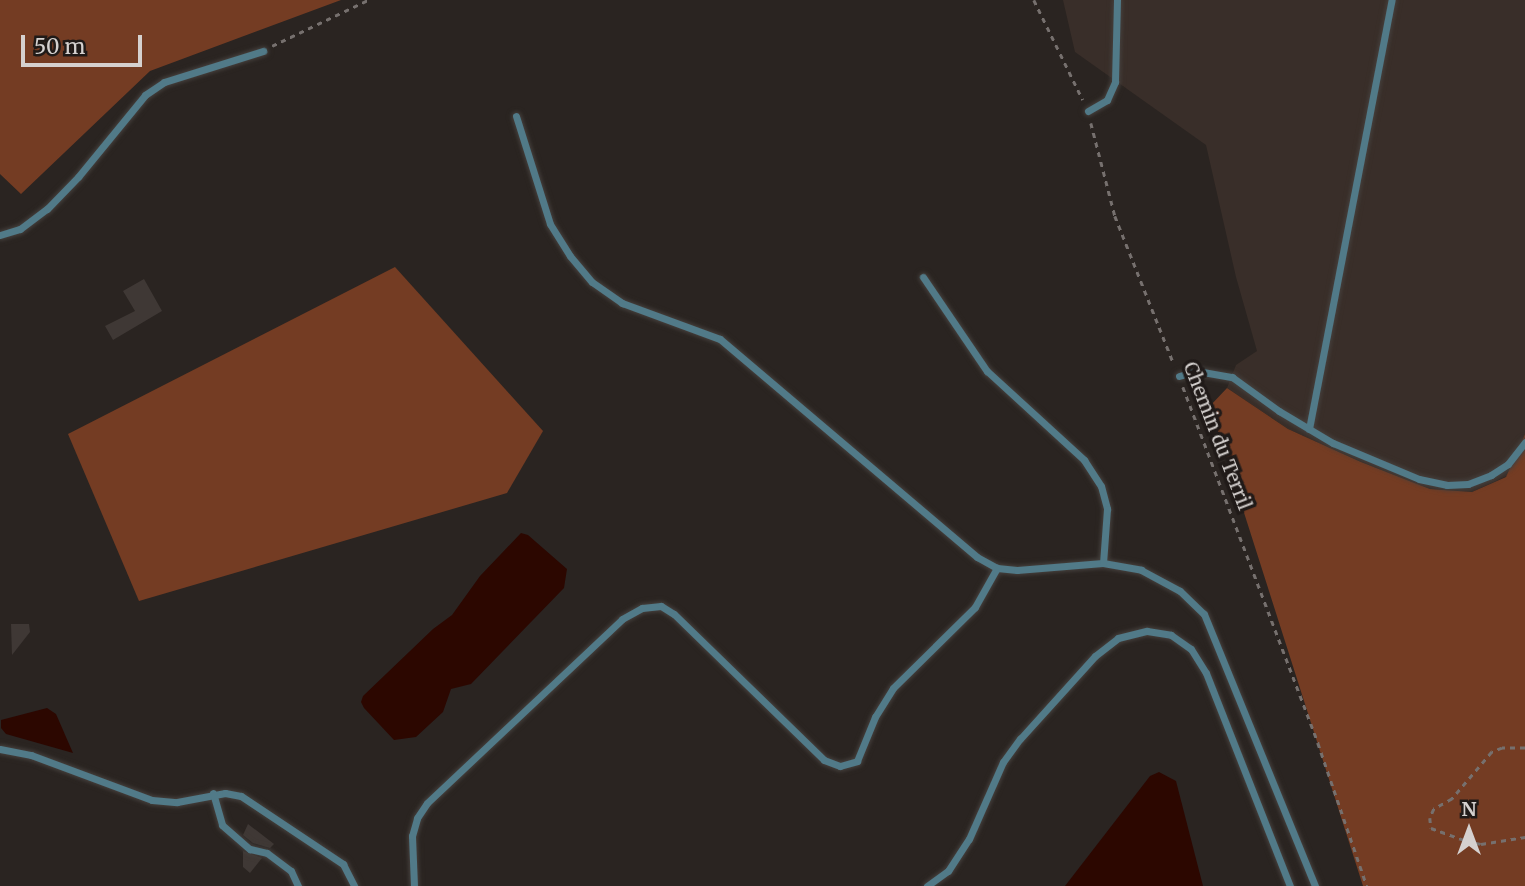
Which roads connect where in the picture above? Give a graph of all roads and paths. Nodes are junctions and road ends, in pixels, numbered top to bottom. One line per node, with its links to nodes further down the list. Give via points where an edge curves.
1 (368, 0): 5 (path)
2 (1034, 0): 6 (path, Chemin du Terril)
3 (1116, 0): 6 (lane, via 1115,82 1107,100)
4 (1392, 0): 11 (lane)
5 (263, 51): 8 (lane, via 164,82 145,95 47,209 20,229)
6 (1088, 111): 10 (path, Chemin du Terril, via 1115,216)
7 (516, 116): 14 (lane, via 550,224 592,282 622,303 720,339 977,557)
8 (0, 235)
9 (923, 277): 13 (lane, via 987,371 1084,460 1101,486 1107,509)
10 (1179, 376): 11 (lane, via 1197,370 1231,377); 25 (path, Chemin du Terril)
11 (1309, 429): 12 (lane, via 1419,480 1447,485 1468,484 1491,475 1508,464)
12 (1525, 442)
13 (1103, 563): 14 (lane); 24 (lane, via 1141,570 1180,591 1204,614)
14 (997, 568): 21 (lane, via 975,607 893,688 857,761 840,766 824,760 674,614 661,606 642,608 622,619 427,803 412,836)
15 (1525, 748): 18 (path, via 1492,751 1430,818 1431,828 1466,841 1481,844)
16 (0, 749): 17 (lane, via 32,755 152,800 177,802)
17 (213, 793): 19 (lane, via 222,825 250,849 267,853 291,871); 20 (lane, via 241,796 342,864)
18 (1525, 837)
19 (298, 886)
20 (354, 886)
21 (414, 886)
22 (927, 886): 23 (lane, via 948,871 969,839 1003,762 1020,739 1095,656 1118,638 1147,631 1171,635 1191,649 1206,673)
23 (1290, 886)
24 (1315, 886)
25 (1367, 886)

